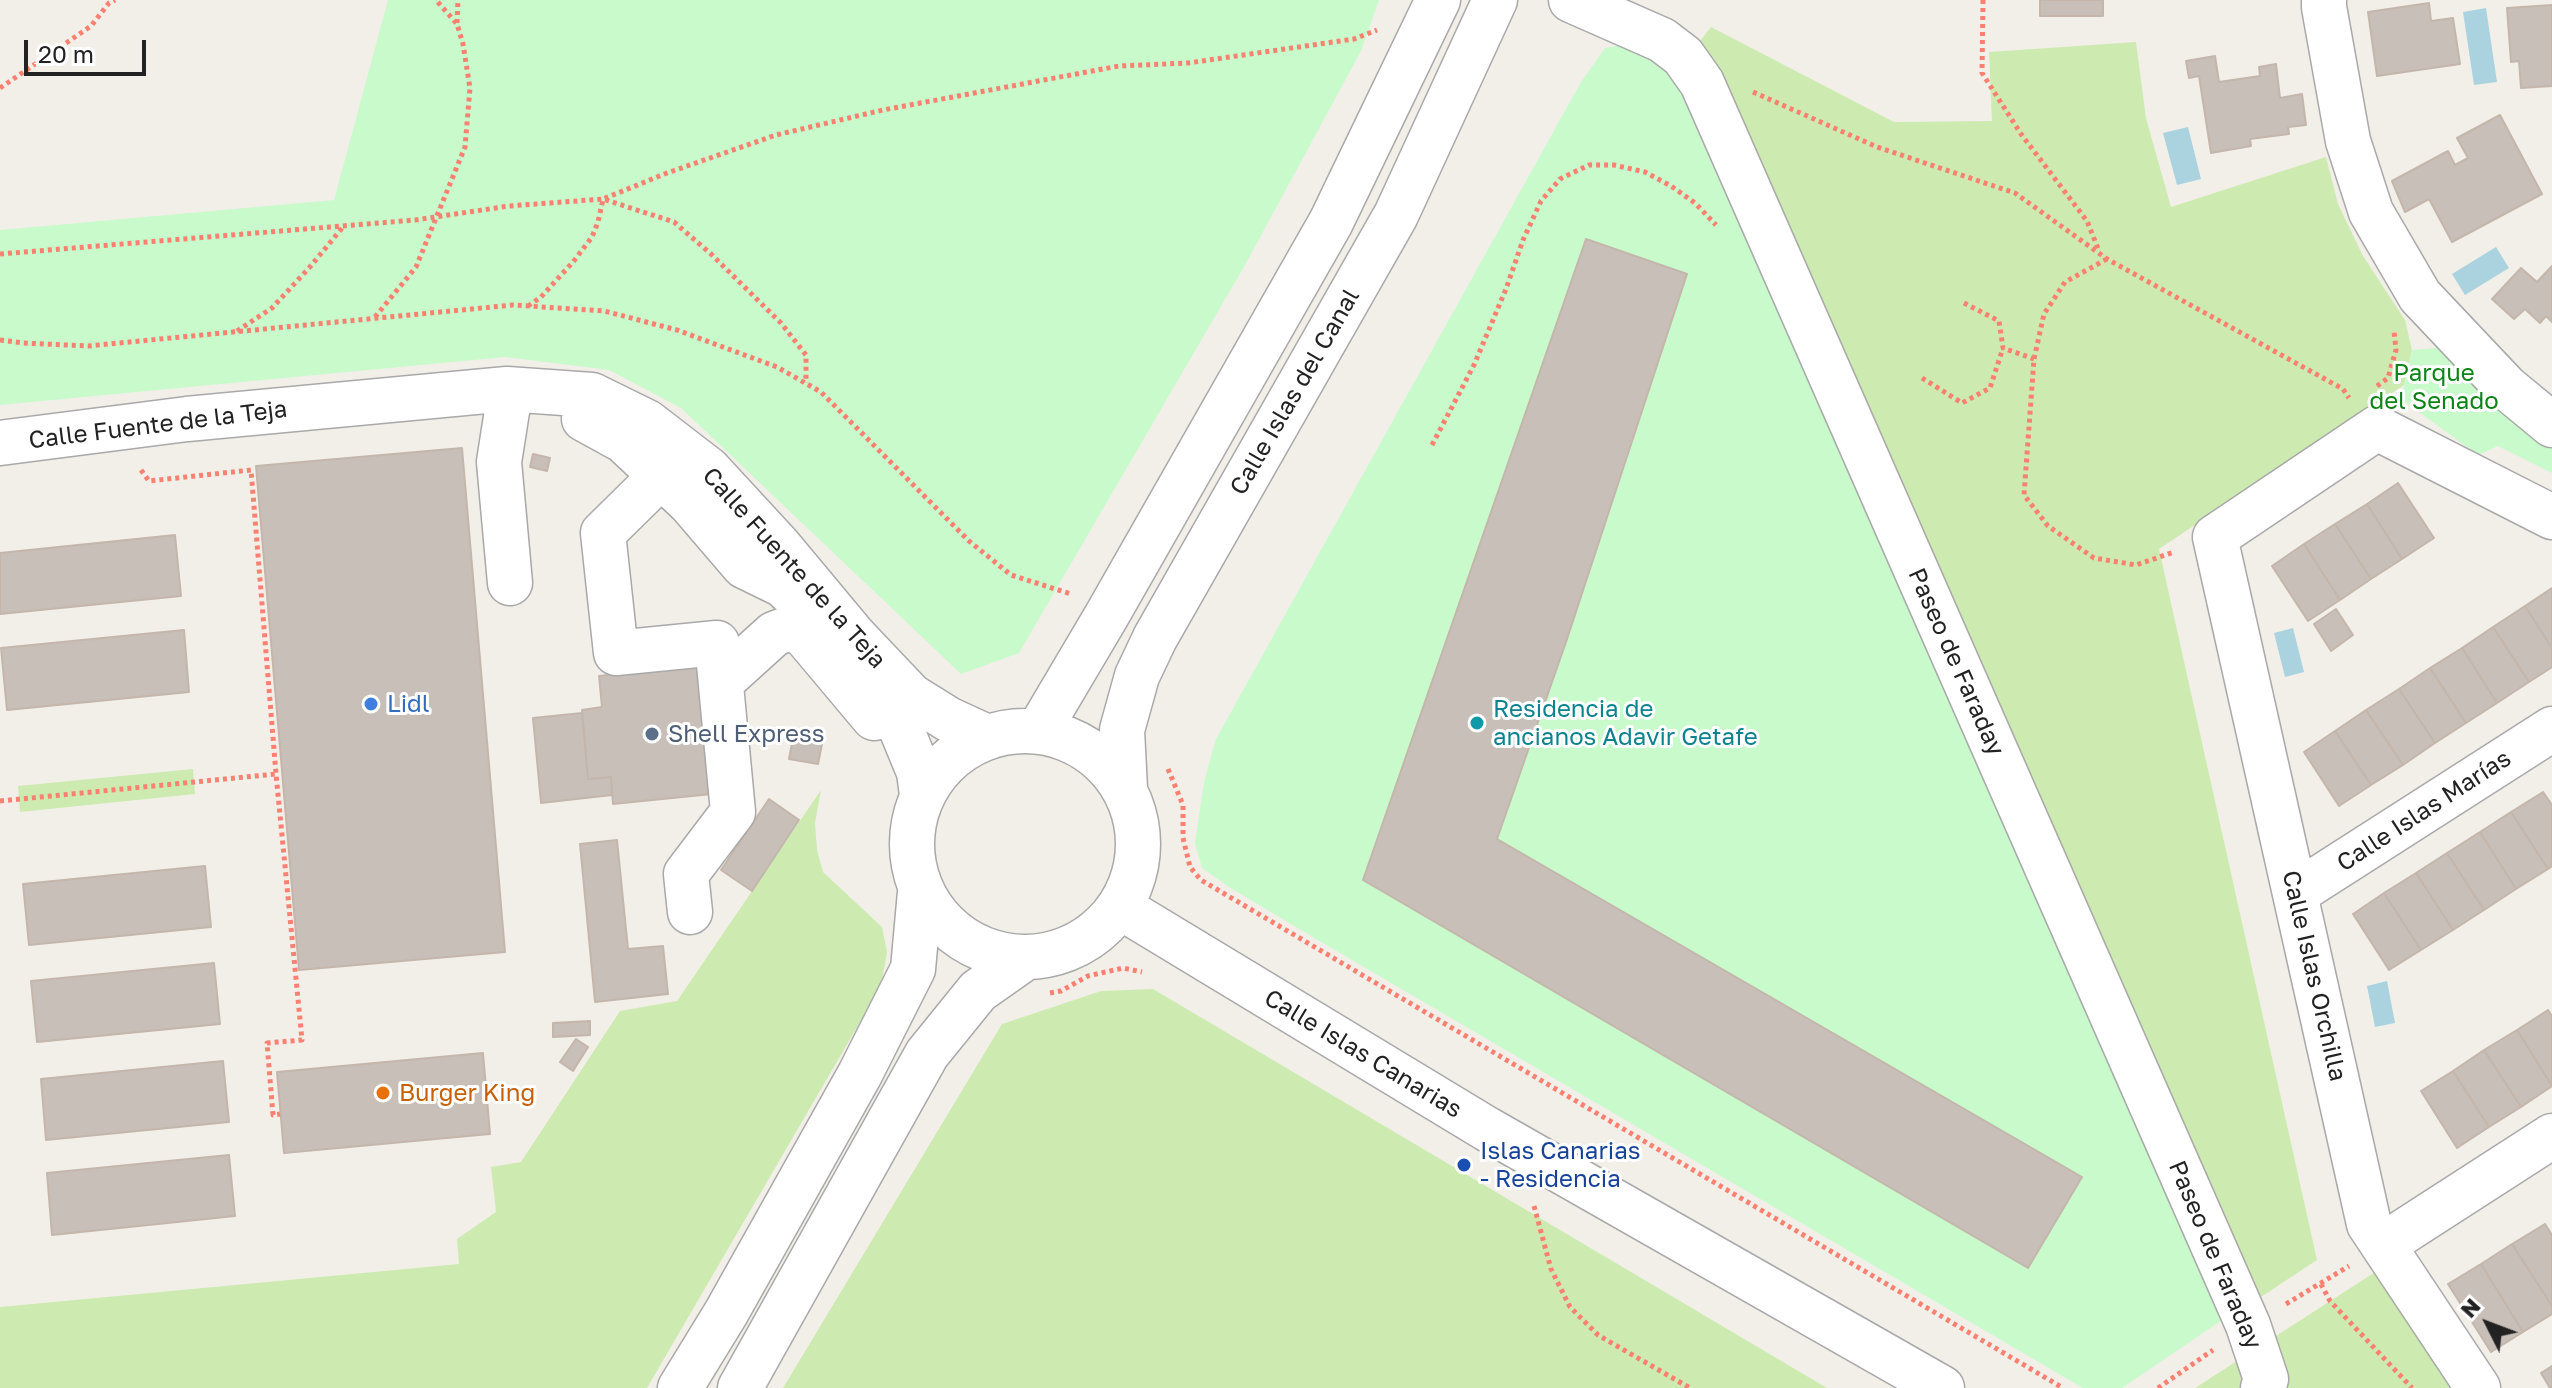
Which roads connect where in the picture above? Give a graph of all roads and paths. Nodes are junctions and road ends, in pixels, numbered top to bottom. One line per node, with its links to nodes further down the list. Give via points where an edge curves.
1 (115, 0): 12 (path, via 91,26)
2 (436, 0): 9 (path)
3 (458, 0): 9 (path)
4 (1438, 0): 42 (street, via 1331,222)
5 (1495, 0): 46 (street, Calle Islas del Canal, via 1396,215 1137,676 1122,730)
6 (1571, 0): 11 (street, Paseo de Faraday, via 1662,40 1683,56)
7 (1983, 0): 18 (path, via 1982,73 2087,221)
8 (2324, 0): 31 (street, via 2348,141 2371,212 2420,296 2506,387)
9 (457, 24): 14 (path, via 470,88 465,147)
10 (1380, 28): 13 (path, via 1354,39 1188,63 1119,66 883,110 776,135)
11 (1702, 83): 18 (path, via 1722,79 1877,147 2015,193); 65 (street, Paseo de Faraday, via 2248,1325 2266,1379)
12 (0, 88)
13 (603, 199): 14 (path); 21 (path, via 592,237); 28 (path, via 674,222 711,254 806,355)
14 (437, 217): 15 (path); 22 (path, via 416,267)
15 (343, 227): 17 (path); 24 (path, via 272,308)
16 (1722, 236): 33 (path, via 1695,203 1645,172 1589,165 1560,179 1541,201 1474,365)
17 (0, 254)
18 (2100, 254): 19 (path)
19 (2107, 259): 26 (path, via 2065,282 2044,314); 30 (path, via 2343,389)
20 (1964, 303): 25 (path, via 1999,321)
21 (528, 306)
22 (374, 317)
23 (2394, 325): 30 (path, via 2396,350 2388,378)
24 (236, 331)
25 (2003, 348): 26 (path); 27 (path, via 1990,388 1962,403)
26 (2034, 359): 37 (path, via 2024,495 2048,526 2094,558 2136,565)
27 (1922, 378)
28 (806, 383)
29 (510, 390): 32 (street, Calle Fuente de la Teja, via 187,419); 35 (street, Calle Fuente de la Teja, via 562,406 624,441); 38 (street, Calle Fuente de la Teja, via 592,395 647,422 708,469); 39 (street, via 499,462)
30 (2365, 415): 36 (street); 37 (street)
31 (2552, 425)
32 (0, 443)
33 (1432, 445)
34 (141, 470): 45 (path, via 149,481 251,470)
35 (661, 476): 38 (street, via 681,470 691,474 739,531); 40 (street, via 603,533 616,653 717,643); 48 (street, Calle Fuente de la Teja, via 744,566 783,585 806,607 883,698 919,772)
36 (2552, 517)
37 (2215, 537): 50 (street, Calle Islas Orchilla)
38 (780, 547): 43 (street, Calle Fuente de la Teja, via 911,696)
39 (510, 583)
40 (721, 682): 48 (street, via 774,634 792,627 866,705); 52 (street, via 733,812 686,874)
41 (2552, 729): 50 (street, Calle Islas Marías)
42 (1039, 730): 43 (street); 46 (street, via 1073,740 1104,760)
43 (985, 736): 48 (street, via 927,783)
44 (1166, 767): 64 (path, via 1183,805 1190,867 1201,880)
45 (276, 774): 47 (path); 55 (path, via 302,1040 267,1043 273,1115)
46 (1125, 789): 51 (street, via 1136,818 1139,849 1134,879)
47 (0, 801)
48 (918, 806): 49 (street, via 911,856)
49 (920, 892): 54 (street, via 938,920 963,941); 60 (street, via 913,969 860,1074)
50 (2296, 893): 58 (street, Calle Islas Orchilla, via 2369,1224)
51 (1120, 907): 54 (street, via 1094,934); 63 (street, Calle Islas Canarias, via 1487,1129)
52 (690, 912)
53 (1149, 974): 54 (path, via 1123,968 1088,976 1061,991)
54 (1035, 976): 61 (street, via 978,991 927,1054)
55 (280, 1114)
56 (2552, 1136): 58 (street)
57 (1546, 1209): 62 (path, via 1532,1201 1551,1269 1570,1307 1598,1335)
58 (2383, 1245): 67 (street, Calle Islas Orchilla)
59 (2321, 1284): 66 (path, via 2330,1301)
60 (680, 1388)
61 (740, 1388)
62 (1690, 1388)
63 (1942, 1388)
64 (2063, 1388)
65 (2263, 1388)
66 (2412, 1388)
67 (2478, 1388)

